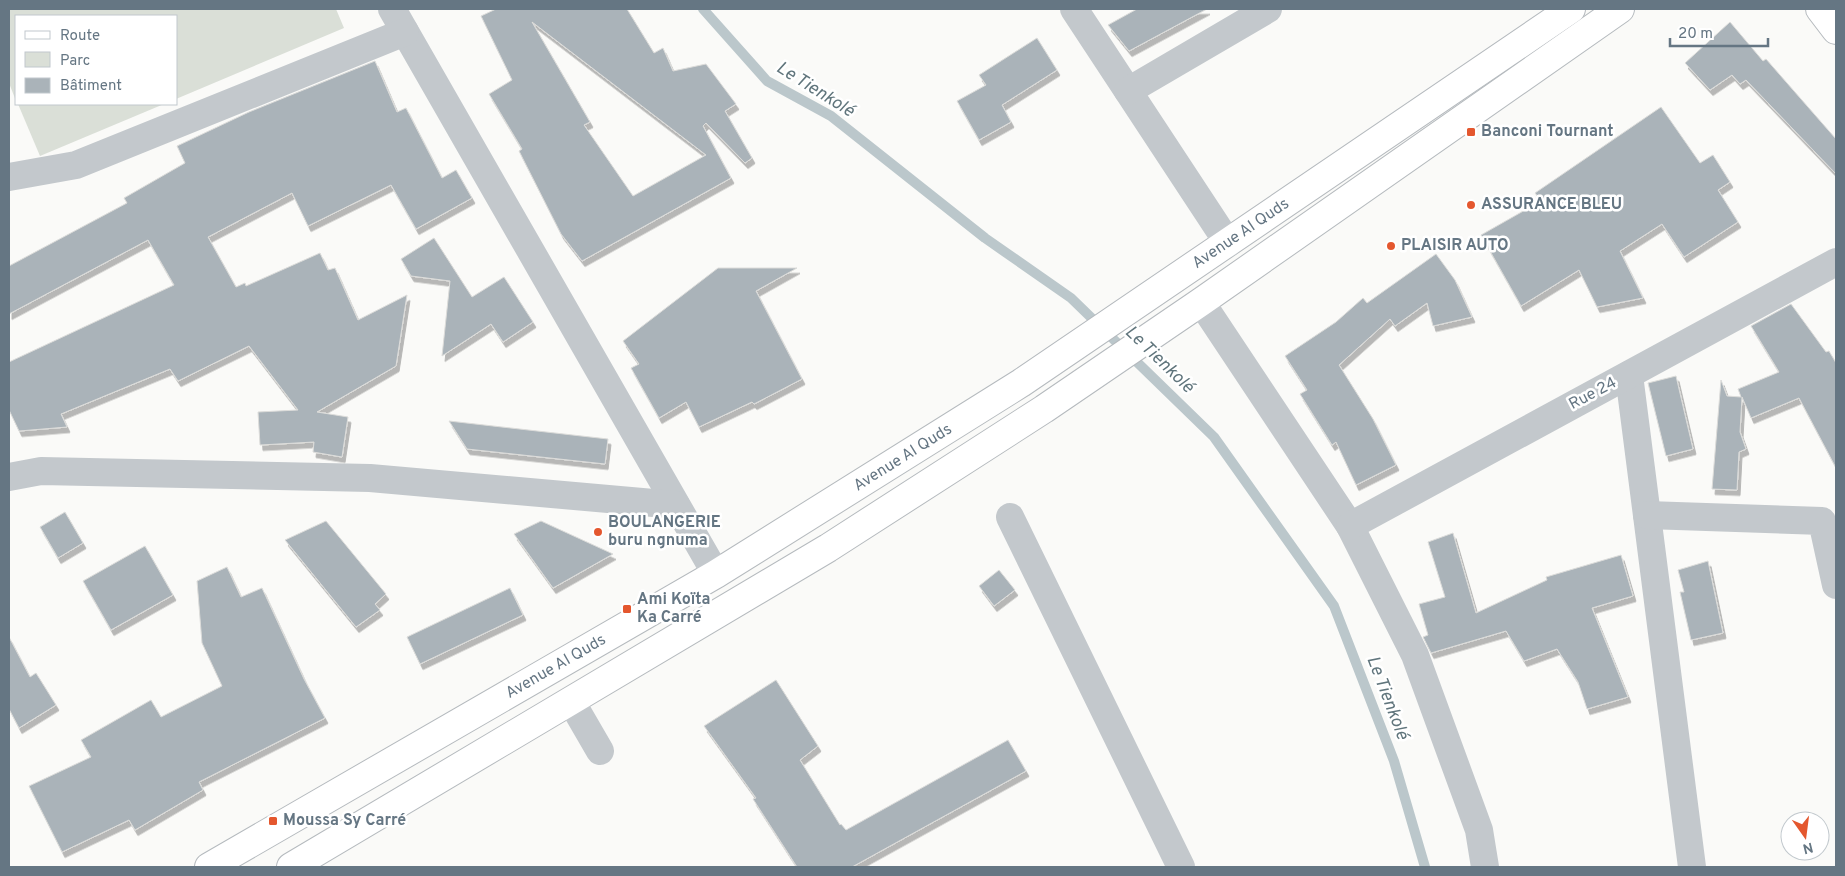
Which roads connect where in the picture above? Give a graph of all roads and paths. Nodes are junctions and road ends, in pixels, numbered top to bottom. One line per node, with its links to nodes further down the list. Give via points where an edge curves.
1 (1074, 9): 8 (street)
2 (1268, 9): 8 (street)
3 (1620, 9): 12 (main road, Avenue Al Quds)
4 (1820, 9): 7 (main road)
5 (1565, 11): 10 (main road, Avenue Al Quds)
6 (399, 20): 9 (street, via 76,165); 15 (street)
7 (1836, 30)
8 (1128, 91): 10 (street)
9 (9, 177)
10 (1228, 243): 20 (main road, Avenue Al Quds, via 1021,384)
11 (1836, 262): 13 (street, Rue 24)
12 (1202, 302): 19 (street); 22 (main road, Avenue Al Quds, via 1044,409 828,548)
13 (1628, 374): 16 (street); 19 (street, Rue 24)
14 (9, 477): 15 (street, via 41,470 370,478)
15 (676, 506): 20 (street)
16 (1647, 515): 18 (street); 28 (street)
17 (1010, 517): 26 (street)
18 (1829, 521): 21 (street)
19 (1350, 526): 27 (street, via 1415,655 1478,830)
20 (716, 574): 24 (main road, Avenue Al Quds)
21 (1836, 585)
22 (571, 701): 23 (street); 25 (main road, Avenue Al Quds)
23 (600, 751)
24 (209, 867)
25 (290, 867)
26 (1181, 867)
27 (1485, 867)
28 (1692, 867)

